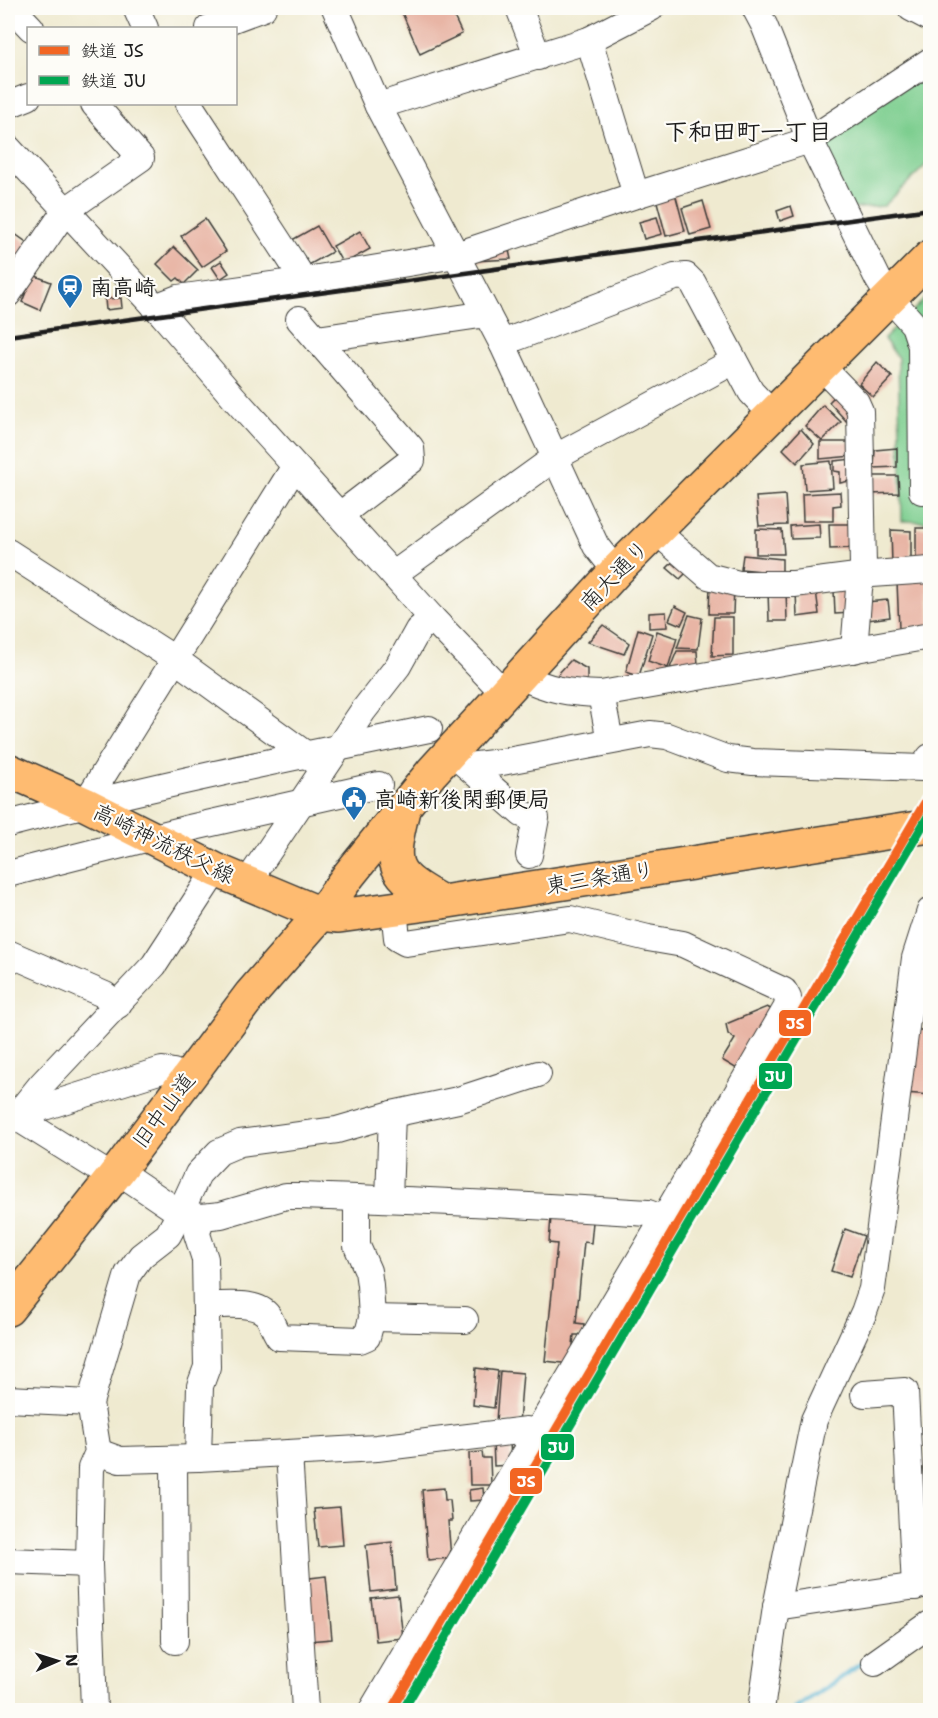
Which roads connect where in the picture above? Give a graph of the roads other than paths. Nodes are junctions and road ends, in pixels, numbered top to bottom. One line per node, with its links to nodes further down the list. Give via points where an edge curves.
1 (12, 8): 10 (street)
2 (136, 8): 11 (street)
3 (263, 8): 12 (street)
4 (335, 8): 20 (street)
5 (519, 8): 14 (street)
6 (651, 8): 13 (street)
7 (755, 8): 21 (street)
8 (911, 8): 9 (street)
9 (930, 18)
10 (30, 27)
11 (145, 27)
12 (211, 27)
13 (589, 40): 14 (street); 23 (street)
14 (538, 57): 20 (street)
15 (930, 61): 21 (street)
16 (27, 97): 17 (street)
17 (8, 105)
18 (95, 105): 24 (street, via 141,158)
19 (190, 105): 27 (street, via 298,271)
20 (378, 106): 25 (street)
21 (810, 140): 23 (street); 29 (street)
22 (8, 148): 24 (street)
23 (636, 195): 25 (street)
24 (65, 211): 28 (street); 30 (street)
25 (456, 255): 27 (street); 31 (street)
26 (930, 257): 29 (main road, 南大通り)
27 (300, 281): 30 (street, via 178,298)
28 (8, 294)
29 (890, 298): 35 (street, via 914,325); 37 (main road, 南大通り)
30 (155, 307): 41 (street)
31 (487, 314): 33 (street); 34 (street)
32 (299, 318): 33 (street)
33 (317, 339): 43 (street, via 411,448 412,460)
34 (502, 343): 36 (street, via 686,276); 40 (street)
35 (926, 349): 39 (street)
36 (734, 361): 38 (street, via 756,399); 40 (street)
37 (821, 366): 38 (main road, 南大通り); 49 (street, via 860,411)
38 (772, 414): 44 (main road, 南大通り)
39 (926, 421): 42 (street, via 922,491)
40 (556, 457): 47 (street, via 596,546); 48 (street)
41 (299, 471): 43 (street); 53 (street, via 290,474)
42 (930, 490)
43 (340, 514): 48 (street)
44 (656, 531): 47 (main road, 南大通り); 49 (street, via 692,564 720,580 758,585)
45 (8, 552): 53 (street)
46 (930, 570): 49 (street)
47 (616, 571): 54 (main road, 南大通り)
48 (394, 574): 50 (street)
49 (861, 577): 52 (street)
50 (432, 618): 54 (street); 58 (street, via 418,630 398,666)
51 (930, 636): 52 (street)
52 (854, 650): 55 (street)
53 (176, 660): 58 (street); 63 (street)
54 (512, 684): 55 (street); 57 (main road, 南大通り)
55 (601, 694): 56 (street)
56 (610, 741): 57 (street, via 502,762); 59 (street, via 650,734 667,736 728,759 753,762)
57 (449, 749): 58 (street); 64 (main road, 南大通り); 68 (street, via 522,814 536,818)
58 (324, 757): 62 (street); 63 (street)
59 (926, 763)
60 (8, 770): 63 (main road, 高崎神流秩父線)
61 (379, 785): 62 (street)
62 (302, 803): 67 (street); 71 (street)
63 (85, 804): 65 (street); 67 (main road, 高崎神流秩父線)
64 (405, 805): 72 (main road, via 395,843 397,865 410,884); 75 (main road, 南大通り)
65 (8, 824)
66 (930, 826): 72 (main road, 東三条通り)
67 (149, 838): 69 (main road, 高崎神流秩父線); 70 (street)
68 (530, 855)
69 (216, 870): 71 (main road, 高崎神流秩父線); 77 (street, via 154,965)
70 (8, 874)
71 (247, 883): 75 (main road, 高崎神流秩父線)
72 (442, 902): 73 (main road, 東三条通り)
73 (394, 909): 75 (main road, 東三条通り, via 339,916); 86 (street, via 397,938 406,943 570,919 683,944 784,992 787,1006)
74 (930, 911): 101 (street, via 915,958 872,1288 814,1420)
75 (321, 914): 79 (main road, 旧中山道)
76 (8, 953): 77 (street, via 105,995)
77 (118, 1005): 81 (street)
78 (538, 1074): 80 (street, via 458,1100)
79 (187, 1078): 81 (street, via 162,1070); 82 (main road, 旧中山道)
80 (392, 1114): 84 (street); 85 (street, via 337,1130 240,1143 219,1152 198,1174)
81 (10, 1116): 82 (street)
82 (115, 1174): 85 (street); 88 (main road, 旧中山道)
83 (357, 1198): 84 (street); 85 (street, via 286,1196 222,1215); 89 (street, via 357,1246 368,1271)
84 (389, 1199): 86 (street, via 648,1214)
85 (191, 1215): 87 (street, via 205,1259); 93 (street, via 141,1256 128,1274)
86 (662, 1222): 94 (street)
87 (207, 1305): 89 (street, via 254,1306 267,1314 279,1337 288,1339 360,1340 367,1337); 97 (street, via 207,1366)
88 (8, 1309)
89 (372, 1318): 90 (street)
90 (465, 1320)
91 (864, 1394): 100 (street, via 905,1391)
92 (8, 1399): 93 (street)
93 (90, 1403): 95 (street)
94 (536, 1433): 96 (street, via 527,1430 377,1448); 107 (street)
95 (98, 1452): 97 (street, via 120,1460); 99 (street, via 91,1468)
96 (289, 1453): 97 (street); 106 (street)
97 (186, 1458): 103 (street)
98 (8, 1561): 99 (street)
99 (89, 1564): 105 (street)
100 (923, 1586): 101 (street)
101 (776, 1607): 108 (street)
102 (930, 1624): 104 (street)
103 (175, 1641)
104 (875, 1663)
105 (94, 1710)
106 (305, 1710)
107 (372, 1710)
108 (761, 1710)

